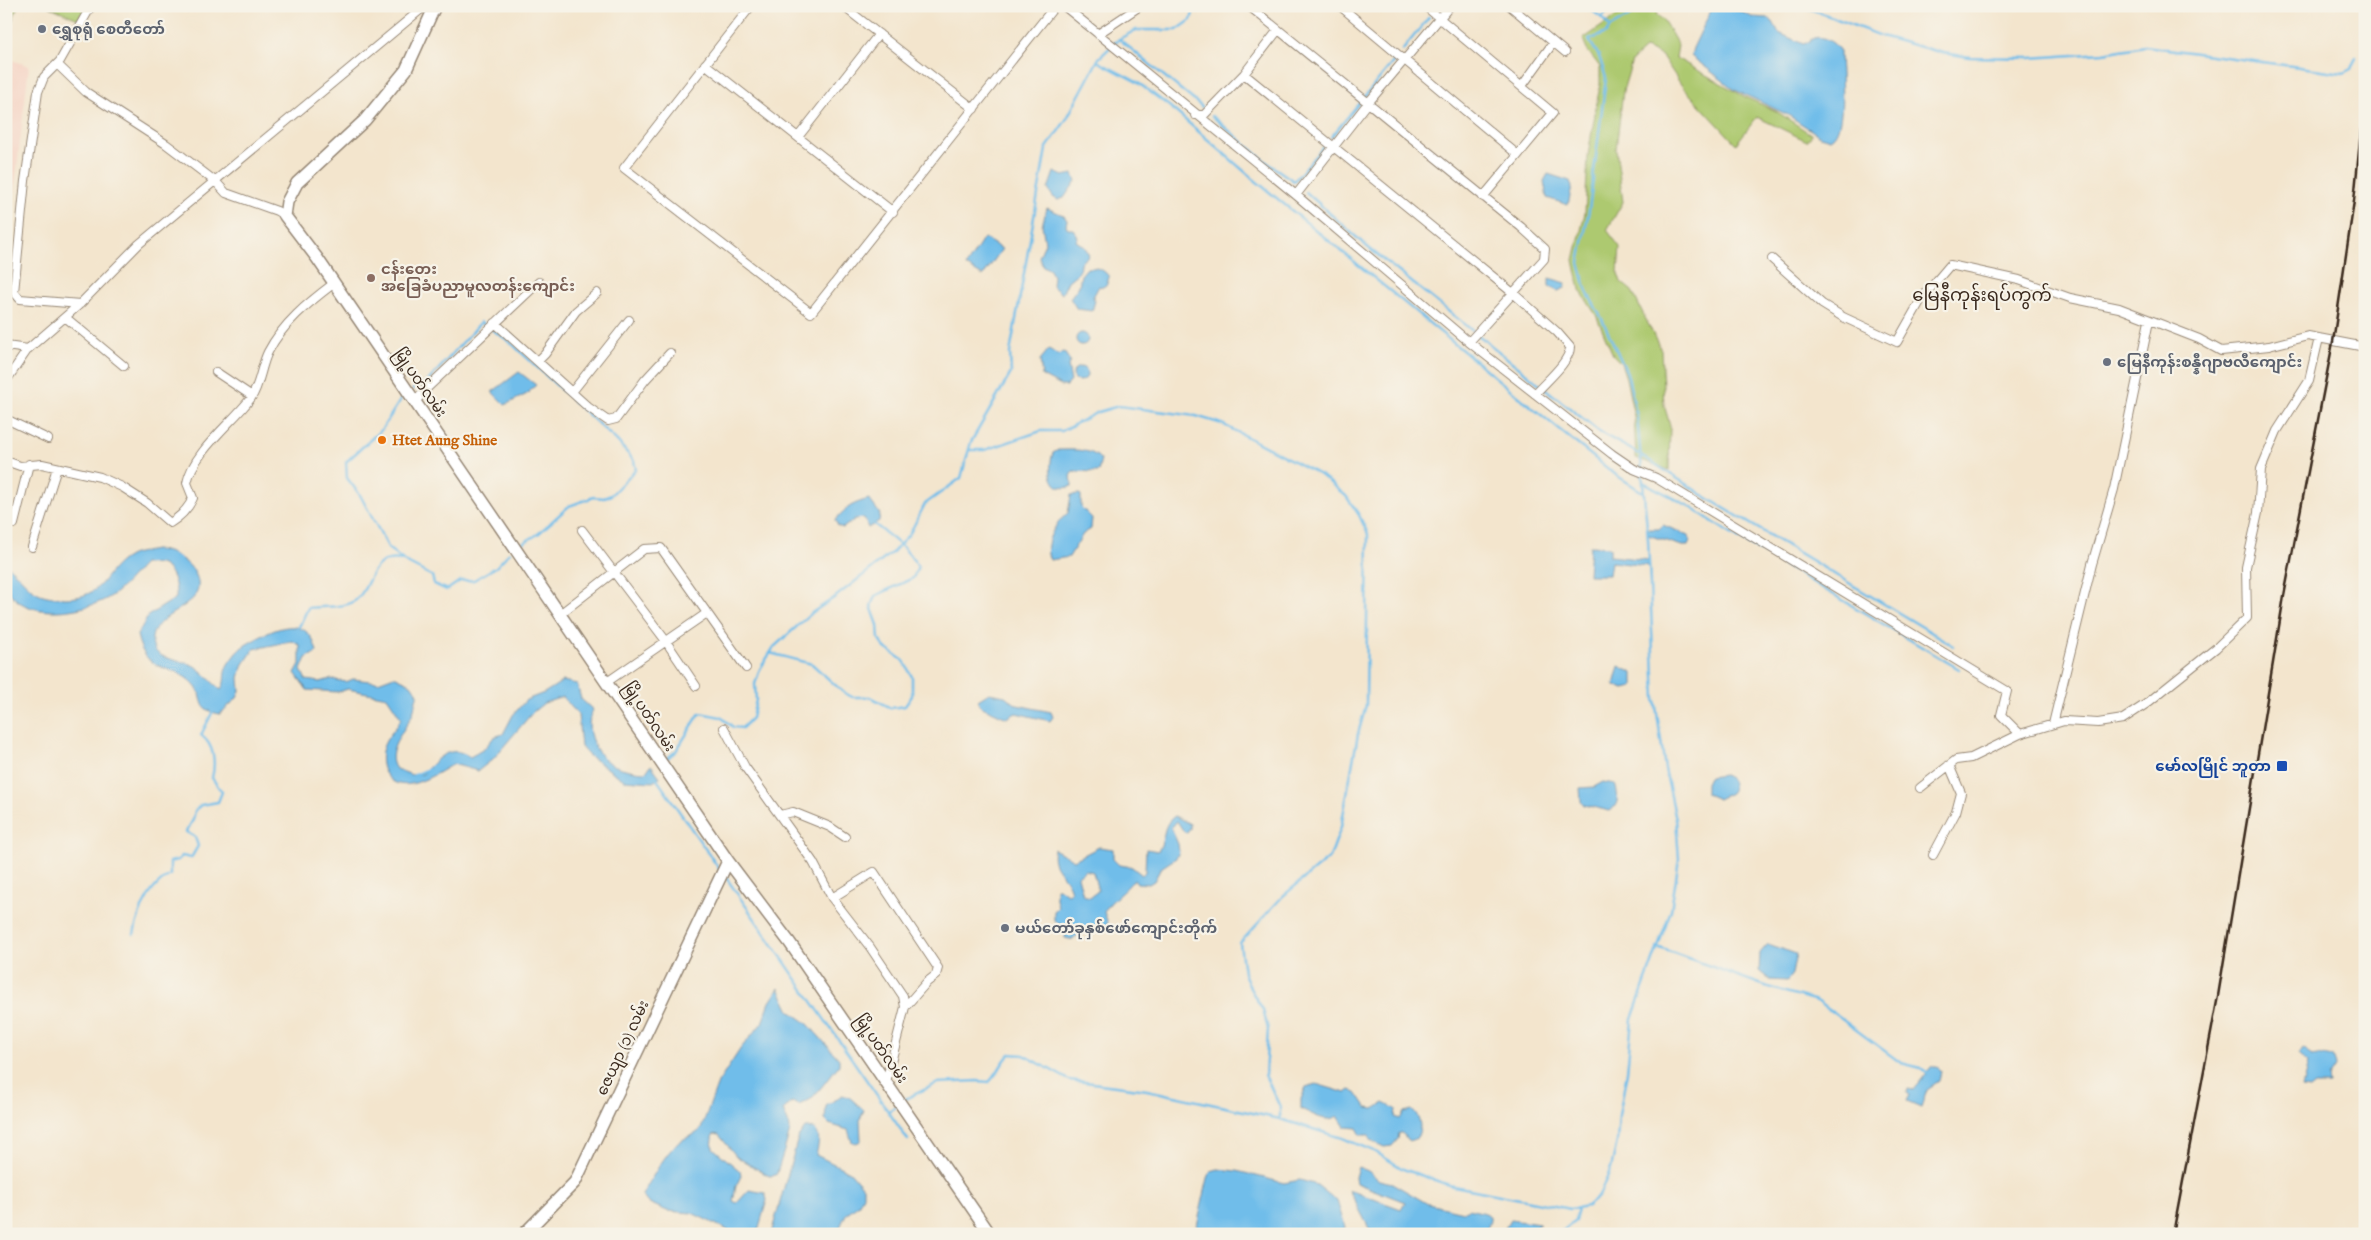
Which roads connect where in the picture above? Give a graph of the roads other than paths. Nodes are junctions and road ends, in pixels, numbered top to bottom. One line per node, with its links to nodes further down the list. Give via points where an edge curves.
1 (91, 6): 21 (street)
2 (424, 6): 31 (street)
3 (435, 6): 35 (main road, via 406,70 365,120 297,183 287,202)
4 (751, 6): 22 (street)
5 (843, 6): 16 (street)
6 (1055, 6): 26 (street)
7 (1064, 6): 17 (street)
8 (1140, 6): 17 (street)
9 (1249, 6): 15 (street)
10 (1340, 6): 20 (street)
11 (1425, 6): 14 (street)
12 (1450, 6): 14 (street)
13 (1510, 6): 18 (street)
14 (1440, 18): 20 (street); 24 (street)
15 (1278, 30): 23 (street); 25 (street)
16 (879, 34): 26 (street); 28 (street)
17 (1101, 36): 27 (street)
18 (1553, 43): 19 (street); 24 (street)
19 (1565, 52)
20 (1404, 60): 25 (street); 30 (street)
21 (57, 64): 31 (street, via 86,92 166,144); 41 (street, via 44,77 38,92 14,292 20,299)
22 (705, 64): 28 (street); 34 (street, via 624,168 810,314)
23 (1244, 74): 27 (street, via 1204,115); 29 (street)
24 (1522, 86): 30 (street, via 1553,113)
25 (1368, 103): 29 (street); 33 (street)
26 (974, 109): 34 (street)
27 (1195, 115): 32 (street)
28 (798, 137): 34 (street)
29 (1333, 148): 32 (street); 40 (street)
30 (1518, 155): 33 (street)
31 (216, 182): 35 (street, via 226,193); 41 (street, via 139,244)
32 (1296, 196): 47 (street)
33 (1483, 197): 40 (street, via 1545,250 1544,259)
34 (893, 212)
35 (286, 216): 38 (main road, မြို့ပတ်လမ်း)
36 (1772, 259): 44 (street, via 1822,304 1897,342 1922,298 1950,265 2119,308)
37 (539, 282): 45 (street)
38 (333, 284): 58 (street, via 299,310 278,335); 59 (main road, မြို့ပတ်လမ်း)
39 (596, 293): 52 (street, via 576,311)
40 (1513, 293): 47 (street); 57 (street, via 1570,347 1565,362)
41 (80, 304): 42 (street)
42 (65, 317): 50 (street); 53 (street)
43 (629, 320): 56 (street)
44 (2150, 321): 46 (street, via 2221,351 2269,346 2308,336); 75 (street, via 2114,489)
45 (495, 323): 52 (street); 59 (street)
46 (2319, 338): 49 (street); 75 (street, via 2309,380 2276,430 2261,469 2258,513 2246,567 2246,618 2216,648 2123,719)
47 (1469, 342): 57 (street)
48 (6, 346): 50 (street)
49 (2365, 347)
50 (28, 349): 55 (street)
51 (670, 352): 56 (street, via 616,419 600,416)
52 (538, 361): 56 (street)
53 (124, 366)
54 (216, 372): 58 (street)
55 (6, 381)
56 (572, 392)
57 (1535, 394): 77 (street, via 1634,468 1656,478 2007,692 2001,715)
58 (252, 396): 64 (street, via 193,465 187,483 192,498 190,505 170,523 122,487 100,477)
59 (415, 402): 70 (main road, မြို့ပတ်လမ်း)
60 (6, 419): 61 (street)
61 (48, 439)
62 (6, 460): 63 (street, via 20,466)
63 (29, 464): 64 (street); 65 (street)
64 (57, 468): 67 (street)
65 (14, 524)
66 (582, 530): 68 (street)
67 (32, 547)
68 (613, 572): 69 (street, via 644,549 661,548); 70 (street); 71 (street)
69 (707, 613): 71 (street); 72 (street)
70 (560, 614): 73 (main road, မြို့ပတ်လမ်း)
71 (666, 643): 73 (street); 74 (street)
72 (746, 668)
73 (607, 682): 83 (main road, မြို့ပတ်လမ်း)
74 (696, 686)
75 (2053, 724): 77 (street)
76 (724, 728): 80 (street, via 745,767)
77 (2020, 734): 78 (street)
78 (1950, 765): 79 (street); 82 (street, via 1961,793 1956,812)
79 (1920, 788)
80 (780, 815): 81 (street, via 793,812 830,827); 84 (street, via 813,862)
81 (845, 837)
82 (1933, 855)
83 (728, 861): 86 (main road, မြို့ပတ်လမ်း); 87 (main road, ဇေယျာ (၁) လမ်း, via 575,1182)
84 (832, 898): 85 (street, via 903,996); 85 (street, via 874,872 885,887 938,968 936,975)
85 (905, 1008): 86 (street)
86 (886, 1082): 88 (main road, မြို့ပတ်လမ်း)
87 (524, 1234)
88 (990, 1234)

